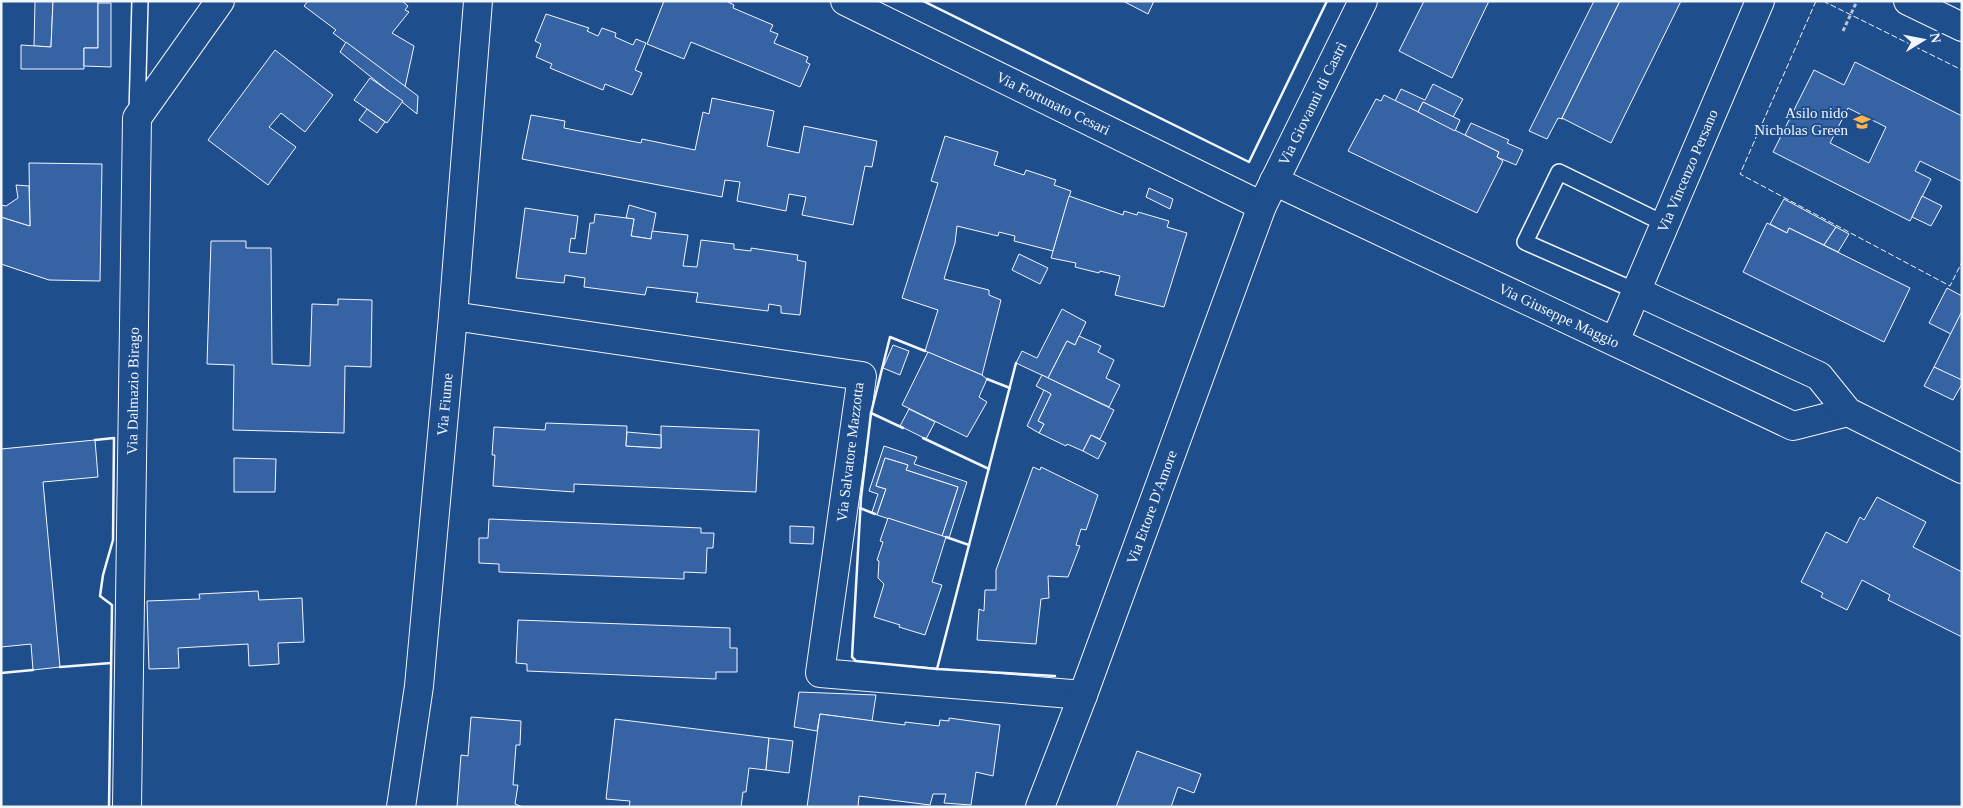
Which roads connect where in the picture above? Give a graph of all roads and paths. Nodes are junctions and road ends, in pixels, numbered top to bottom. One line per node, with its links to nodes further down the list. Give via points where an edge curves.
1 (140, 1): 11 (lane)
2 (220, 1): 11 (street)
3 (478, 1): 16 (street, Via Fiume)
4 (845, 1): 13 (street, Via Fortunato Cesari)
5 (1363, 1): 12 (street, Via Giovanni di Castrì)
6 (1760, 1): 14 (street, Via Vincenzo Persano)
7 (1857, 1): 10 (path)
8 (1908, 1): 9 (street)
9 (1962, 27)
10 (1843, 31)
11 (137, 118): 21 (street, Via Dalmazio Birago)
12 (1274, 181): 13 (street, Via Giovanni di Castrì); 17 (street, Via Giuseppe Maggio)
13 (1262, 206): 20 (street, Via Ettore D'Amore)
14 (1665, 224): 15 (street, Via Vincenzo Persano); 15 (lane, via 1558,172 1526,242)
15 (1636, 291): 17 (street, Via Vincenzo Persano); 18 (street, via 1819,376)
16 (453, 316): 20 (street, Via Salvatore Mazzotta, via 862,376 820,673); 22 (street, Via Fiume, via 419,686)
17 (1615, 341): 18 (street, Via Giuseppe Maggio, via 1793,426)
18 (1848, 412): 19 (street)
19 (1962, 469)
20 (1083, 695): 23 (street, Via Ettore D'Amore)
21 (127, 807)
22 (401, 807)
23 (1040, 807)

